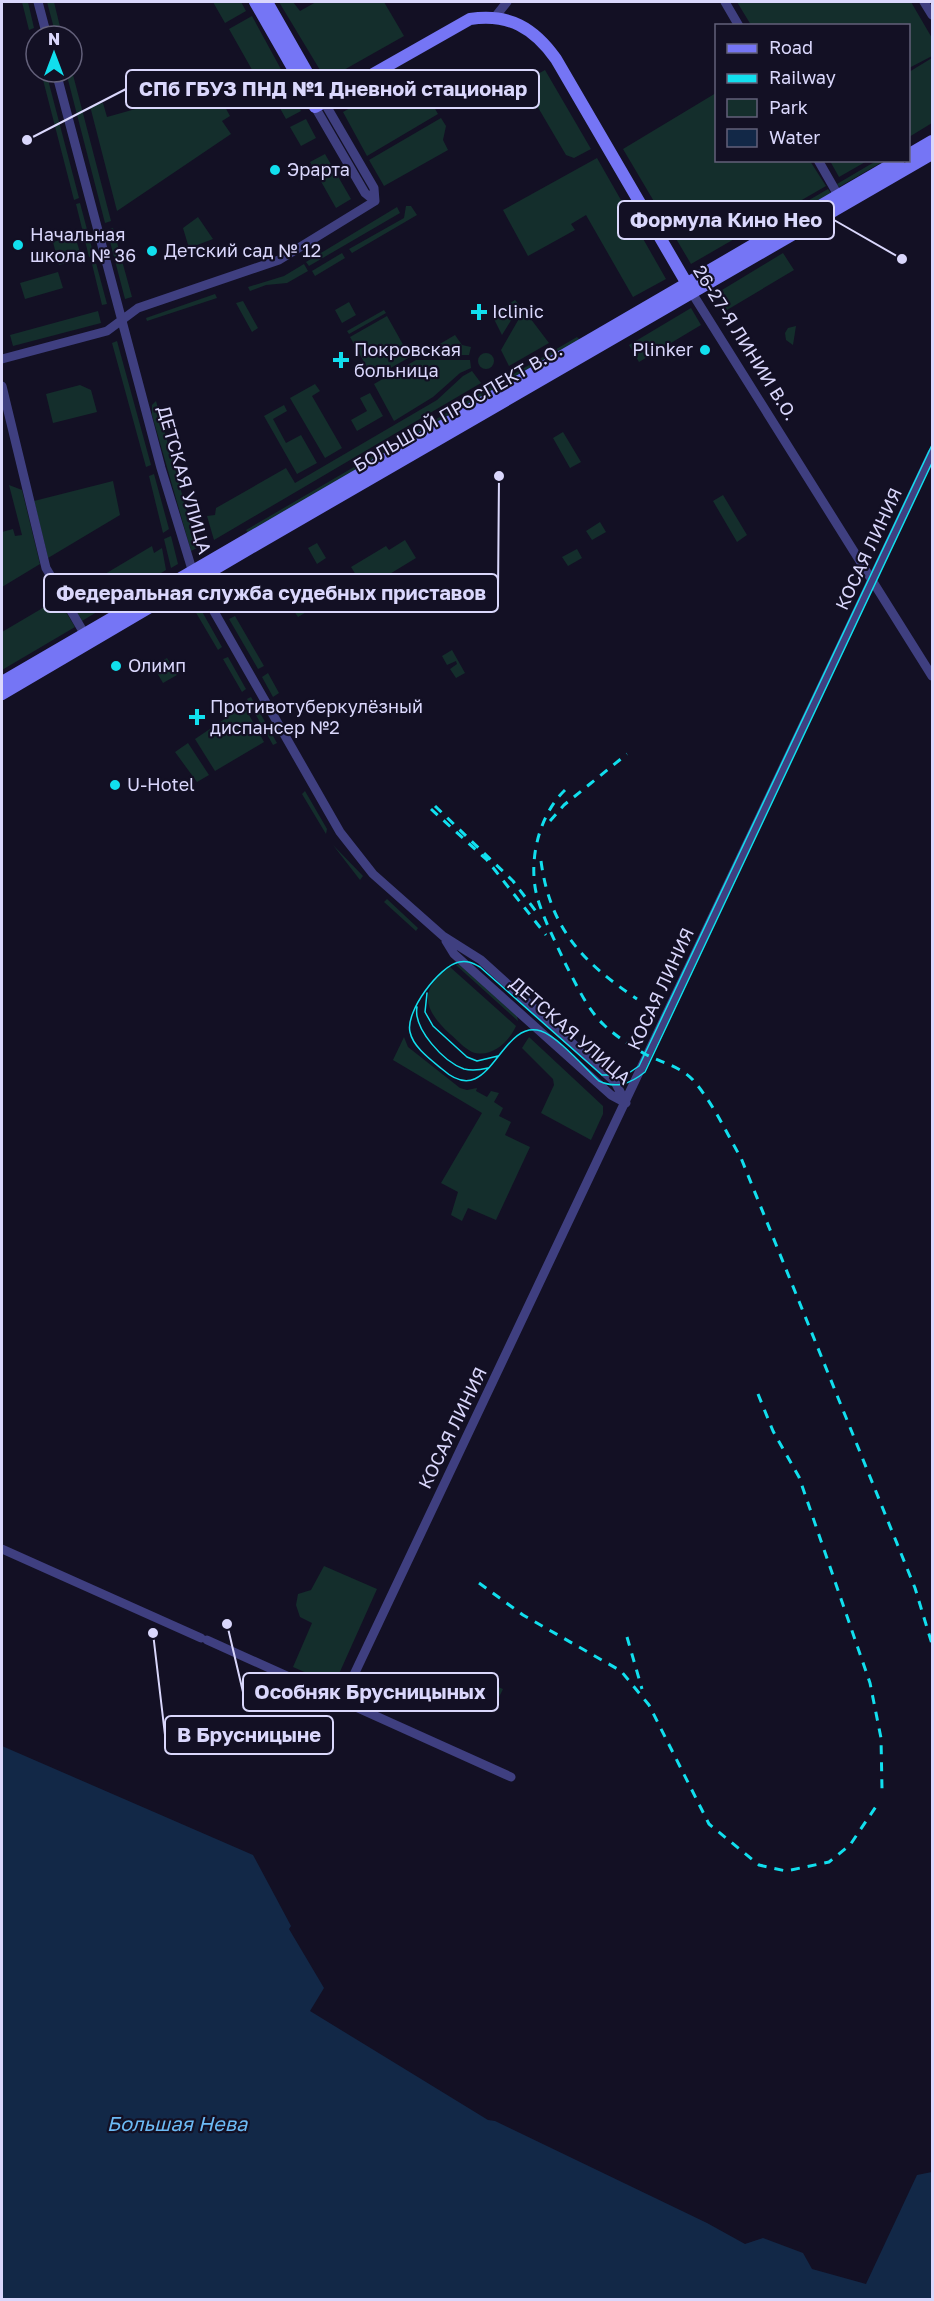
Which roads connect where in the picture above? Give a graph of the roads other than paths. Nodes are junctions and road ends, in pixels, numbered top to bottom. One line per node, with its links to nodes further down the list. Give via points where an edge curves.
1 (38, 2): 9 (street)
2 (255, 2): 12 (main road)
3 (267, 2): 12 (main road)
4 (507, 2): 8 (street)
5 (725, 2): 10 (street)
6 (924, 2): 7 (street)
7 (933, 15)
8 (495, 17): 12 (main road, via 458,24); 19 (main road, 26-27-Я ЛИНИИ В.О., via 529,28 556,59)
9 (44, 24)
10 (738, 24)
11 (59, 84): 20 (street, ДЕТСКАЯ УЛИЦА)
12 (320, 104): 20 (street, via 374,188 375,201 279,260 138,308)
13 (933, 141): 14 (main road)
14 (910, 154)
15 (933, 154): 19 (main road, БОЛЬШОЙ ПРОСПЕКТ В.О.)
16 (819, 162): 18 (street)
17 (896, 162): 18 (main road, БОЛЬШОЙ ПРОСПЕКТ В.О.)
18 (838, 195): 19 (main road, БОЛЬШОЙ ПРОСПЕКТ В.О.)
19 (689, 288): 24 (main road, БОЛЬШОЙ ПРОСПЕКТ В.О.); 25 (street, 26-27-Я ЛИНИИ В.О.)
20 (122, 321): 21 (street, via 107,331); 24 (street, ДЕТСКАЯ УЛИЦА)
21 (2, 358)
22 (2, 386): 26 (street, via 46,568)
23 (933, 453): 25 (street, КОСАЯ ЛИНИЯ)
24 (194, 576): 26 (main road, БОЛЬШОЙ ПРОСПЕКТ В.О.); 29 (main road, БОЛЬШОЙ ПРОСПЕКТ В.О.); 30 (street, ДЕТСКАЯ УЛИЦА, via 340,832 373,874 457,951 481,960 615,1082)
25 (873, 580): 27 (street, 26-27-Я ЛИНИИ В.О.); 30 (street, КОСАЯ ЛИНИЯ)
26 (84, 633): 28 (main road, БОЛЬШОЙ ПРОСПЕКТ В.О.)
27 (933, 676)
28 (2, 682)
29 (2, 694)
30 (626, 1103): 32 (street, КОСАЯ ЛИНИЯ)
31 (2, 1549): 32 (street)
32 (342, 1700): 33 (street)
33 (511, 1777)

